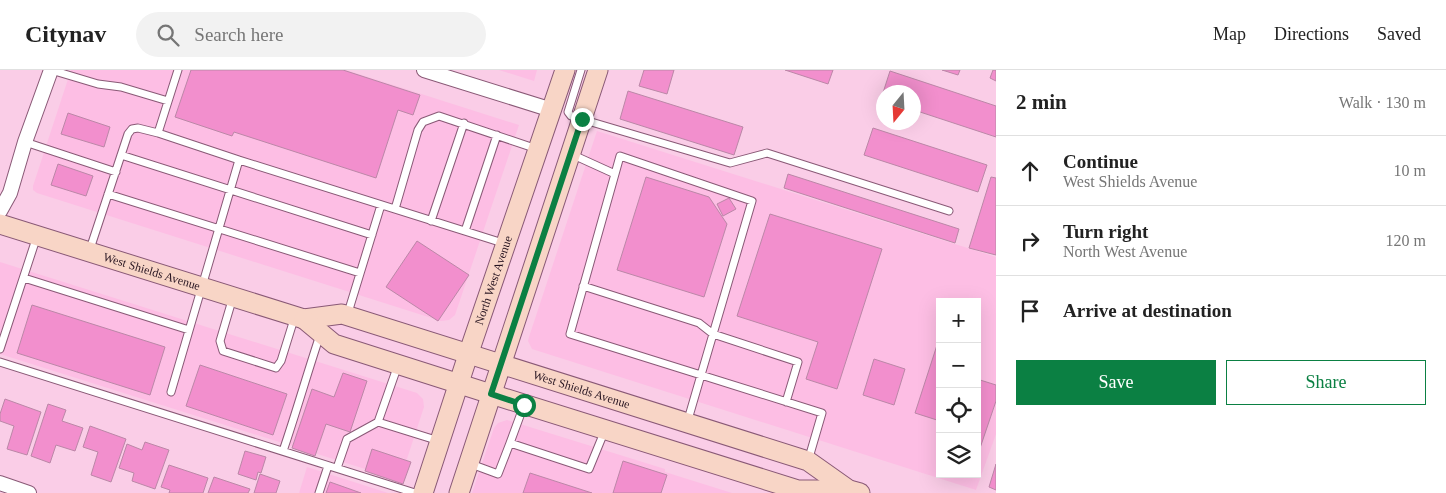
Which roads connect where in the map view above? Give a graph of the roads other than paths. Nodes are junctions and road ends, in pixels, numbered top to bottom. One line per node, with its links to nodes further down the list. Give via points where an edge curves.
1 (51, 70): 7 (lane); 13 (street)
2 (178, 70): 7 (lane)
3 (424, 70): 8 (street)
4 (566, 70): 8 (main road, North West Avenue)
5 (581, 70): 9 (lane, via 568,112)
6 (598, 70): 9 (main road)
7 (168, 101): 11 (lane)
8 (552, 110): 14 (main road, North West Avenue)
9 (582, 119): 15 (main road); 25 (lane, via 730,163 767,153)
10 (464, 123): 12 (lane); 23 (lane, via 439,116 423,122); 26 (lane)
11 (158, 133): 16 (lane, via 132,128); 17 (lane)
12 (497, 135): 14 (lane); 29 (lane)
13 (25, 142): 18 (lane); 24 (street, via 10,193)
14 (539, 149): 32 (main road, North West Avenue)
15 (571, 154): 19 (lane); 48 (main road)
16 (121, 155): 18 (lane); 20 (lane)
17 (240, 160): 20 (lane); 22 (lane)
18 (116, 172): 21 (lane)
19 (615, 174): 36 (lane); 43 (lane, via 620,156 752,201)
20 (230, 190): 28 (lane); 31 (lane)
21 (108, 194): 28 (lane); 33 (lane)
22 (381, 205): 23 (lane); 31 (lane)
23 (395, 209): 26 (lane)
24 (0, 211)
25 (949, 211)
26 (431, 220): 29 (lane)
27 (0, 224): 30 (main road, West Shields Avenue)
28 (219, 229): 34 (lane); 37 (lane)
29 (465, 231): 32 (lane)
30 (37, 235): 33 (main road, West Shields Avenue); 35 (lane)
31 (372, 236): 34 (lane)
32 (506, 244): 45 (main road, North West Avenue)
33 (89, 252): 37 (main road, West Shields Avenue)
34 (360, 274): 39 (lane)
35 (24, 278): 41 (lane); 44 (lane)
36 (583, 286): 43 (lane, via 699,322); 49 (lane, via 570,334)
37 (202, 287): 38 (main road, West Shields Avenue); 41 (lane)
38 (233, 296): 40 (main road, West Shields Avenue); 40 (lane, via 220,341 223,351 276,368)
39 (347, 316): 40 (main road, West Shields Avenue); 45 (main road, West Shields Avenue)
40 (300, 317): 42 (main road, West Shields Avenue)
41 (189, 330): 51 (lane)
42 (321, 332): 47 (main road, West Shields Avenue, via 334,344); 60 (lane)
43 (712, 334): 49 (lane); 53 (lane, via 798,362)
44 (0, 349)
45 (468, 355): 48 (main road, West Shields Avenue); 50 (main road, North West Avenue)
46 (0, 362): 60 (lane)
47 (398, 364): 50 (main road, West Shields Avenue); 55 (lane)
48 (501, 366): 52 (main road); 56 (main road, West Shields Avenue)
49 (701, 375): 53 (lane); 56 (lane)
50 (458, 384): 52 (main road, West Shields Avenue); 58 (main road, North West Avenue)
51 (171, 392)
52 (491, 394): 54 (main road, West Shields Avenue); 62 (main road)
53 (786, 402): 61 (lane, via 822,413)
54 (524, 405): 57 (main road, West Shields Avenue); 59 (lane)
55 (378, 422): 58 (lane); 64 (lane, via 348,439)
56 (687, 424): 61 (main road, West Shields Avenue)
57 (605, 430): 59 (lane, via 589,469); 67 (main road, West Shields Avenue, via 798,490)
58 (440, 441): 71 (main road, North West Avenue)
59 (510, 443): 62 (lane, via 498,474)
60 (283, 452): 63 (lane)
61 (808, 461): 67 (main road, West Shields Avenue)
62 (469, 463): 72 (main road)
63 (328, 466): 64 (lane); 69 (lane)
64 (338, 468): 66 (lane)
65 (0, 483): 68 (street)
66 (392, 490): 70 (lane)
67 (854, 491)
68 (29, 493)
69 (319, 493)
70 (414, 493)
71 (423, 493)
72 (459, 493)

